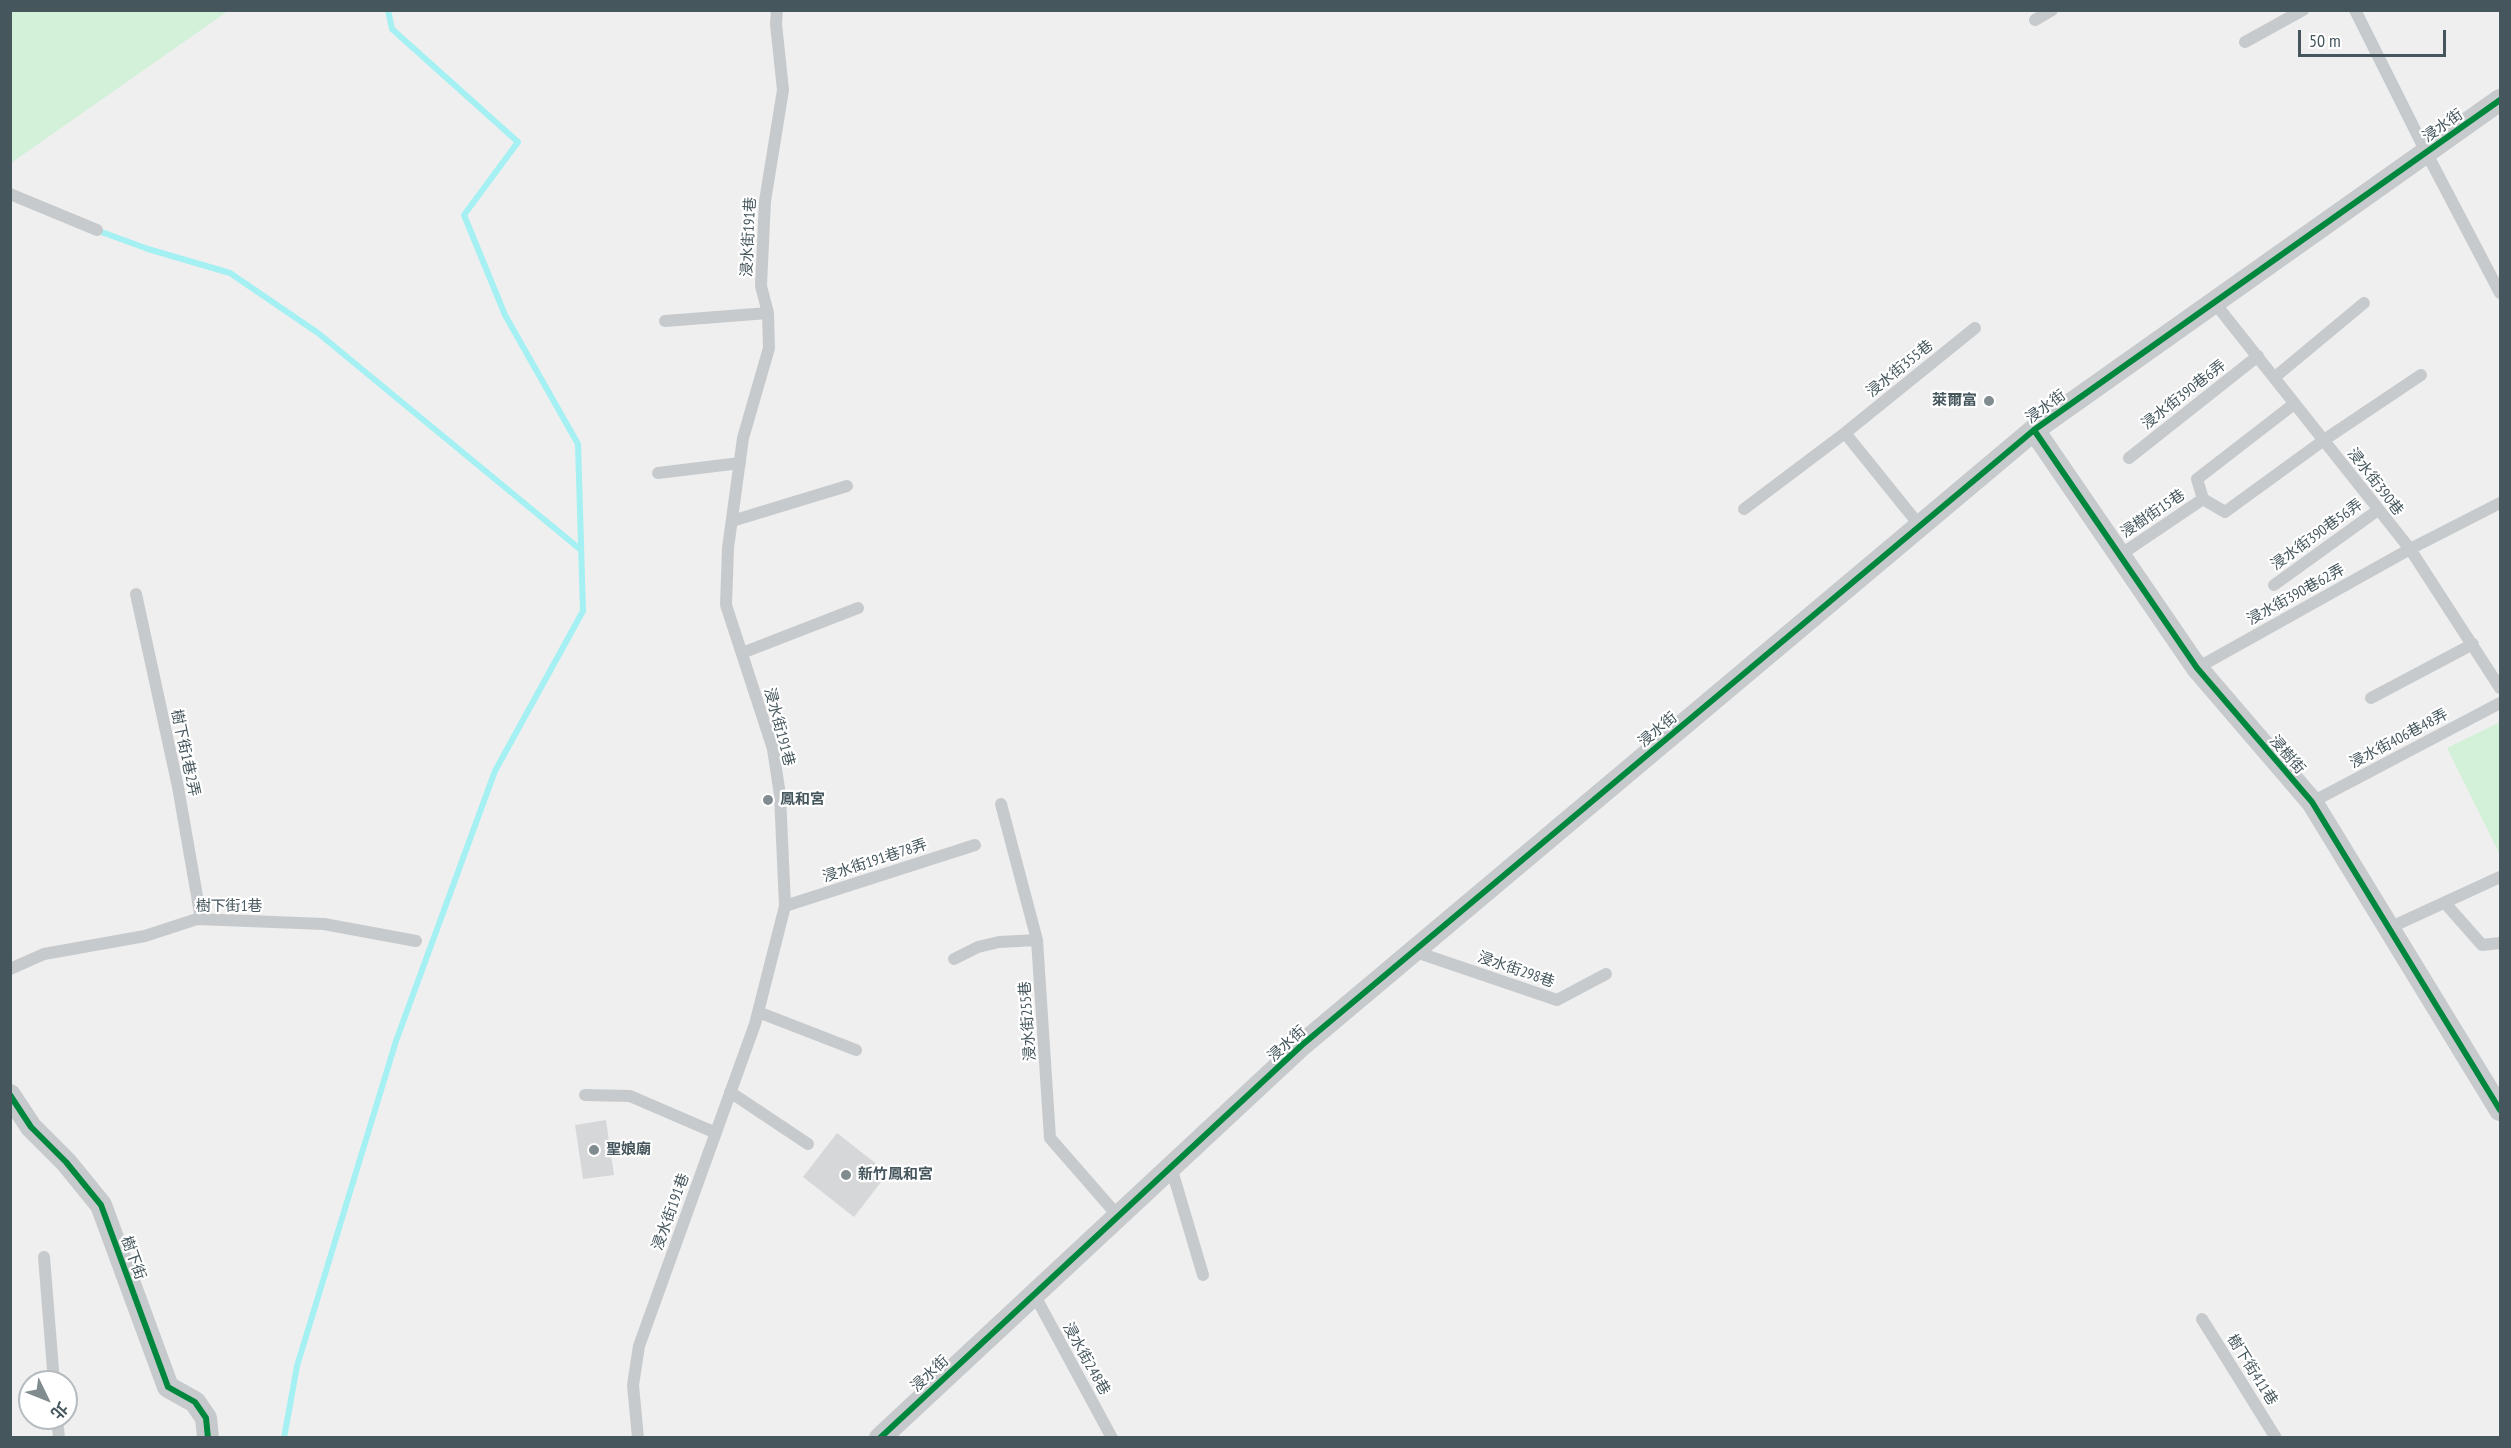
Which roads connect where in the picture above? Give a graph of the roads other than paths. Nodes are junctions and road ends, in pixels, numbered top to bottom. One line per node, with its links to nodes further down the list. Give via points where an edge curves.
1 (777, 10): 14 (lane, 浸水街191巷, via 783,90 765,201 761,286)
2 (2052, 10): 5 (lane)
3 (2303, 10): 6 (lane)
4 (2355, 10): 8 (lane)
5 (2035, 20)
6 (2245, 42)
7 (2500, 100): 8 (street, 浸水街)
8 (2426, 152): 11 (lane); 12 (street, 浸水街)
9 (10, 194): 10 (lane)
10 (98, 230)
11 (2500, 294)
12 (2214, 302): 17 (lane, 浸水街390巷); 21 (street, 浸水街)
13 (2364, 303): 19 (lane)
14 (768, 313): 15 (lane); 25 (lane, 浸水街191巷, via 769,348 743,438)
15 (664, 321)
16 (1975, 328): 22 (lane, 浸水街355巷)
17 (2258, 356): 19 (lane, 浸水街390巷); 24 (lane, 浸水街390巷6弄)
18 (2421, 375): 23 (lane)
19 (2275, 377): 20 (lane, 浸水街390巷)
20 (2294, 404): 23 (lane, 浸水街390巷); 28 (lane, via 2197,479)
21 (2034, 430): 33 (street, 浸水街); 35 (street, 浸樹街)
22 (1845, 433): 30 (lane, 浸水街355巷); 33 (lane)
23 (2324, 440): 28 (lane, via 2225,512); 31 (lane, 浸水街390巷)
24 (2129, 458)
25 (740, 463): 26 (lane); 32 (lane, 浸水街191巷)
26 (657, 473)
27 (847, 486): 32 (lane)
28 (2203, 499): 35 (lane, 浸樹街15巷)
29 (2500, 503): 34 (lane, 浸水街390巷62弄)
30 (1744, 509)
31 (2378, 510): 34 (lane, 浸水街390巷); 36 (lane, 浸水街390巷56弄)
32 (732, 520): 40 (lane, 浸水街191巷, via 726,605)
33 (1920, 526): 56 (street, 浸水街)
34 (2410, 549): 39 (lane, 浸水街390巷); 41 (lane, 浸水街390巷62弄)
35 (2120, 555): 41 (street, 浸樹街)
36 (2274, 585)
37 (136, 594): 51 (lane, 樹下街1巷2弄, via 178,788)
38 (858, 608): 40 (lane)
39 (2473, 644): 42 (lane, 浸水街390巷); 43 (lane)
40 (742, 652): 50 (lane, 浸水街191巷, via 775,760)
41 (2197, 668): 45 (street, 浸樹街)
42 (2500, 688)
43 (2371, 698)
44 (2500, 703): 45 (lane, 浸水街406巷48弄)
45 (2312, 802): 52 (street, 浸樹街)
46 (1001, 804): 53 (lane, 浸水街255巷)
47 (975, 844): 50 (lane, 浸水街191巷78弄)
48 (2500, 877): 49 (lane)
49 (2445, 903): 52 (lane); 55 (lane, via 2482,945)
50 (785, 906): 60 (lane, 浸水街191巷)
51 (201, 919): 54 (lane, 樹下街1巷, via 324,924); 58 (lane, 樹下街1巷, via 145,936 44,954)
52 (2389, 928): 65 (street, 浸樹街)
53 (1037, 940): 57 (lane, via 999,942); 69 (lane, 浸水街255巷, via 1050,1138)
54 (416, 941)
55 (2500, 943)
56 (1413, 951): 59 (lane, 浸水街298巷, via 1557,1000); 68 (street, 浸水街, via 1302,1046)
57 (954, 959)
58 (10, 969)
59 (1606, 974)
60 (758, 1012): 61 (lane); 62 (lane, 浸水街191巷)
61 (856, 1050)
62 (730, 1092): 66 (lane, 浸水街191巷); 67 (lane)
63 (10, 1095): 75 (street, 樹下街, via 31,1127 101,1204 168,1387 195,1402 206,1418)
64 (585, 1095): 66 (lane, via 630,1096)
65 (2500, 1110)
66 (716, 1133): 76 (lane, 浸水街191巷, via 639,1346 633,1385)
67 (808, 1144)
68 (1171, 1167): 69 (street, 浸水街); 71 (lane)
69 (1118, 1216): 72 (street, 浸水街)
70 (44, 1257): 74 (lane)
71 (1203, 1275)
72 (1034, 1294): 77 (street, 浸水街); 78 (lane, 浸水街248巷)
73 (2202, 1319): 79 (lane, 樹下街411巷)
74 (53, 1370)
75 (208, 1437)
76 (638, 1437)
77 (880, 1437)
78 (1112, 1437)
79 (2276, 1437)

